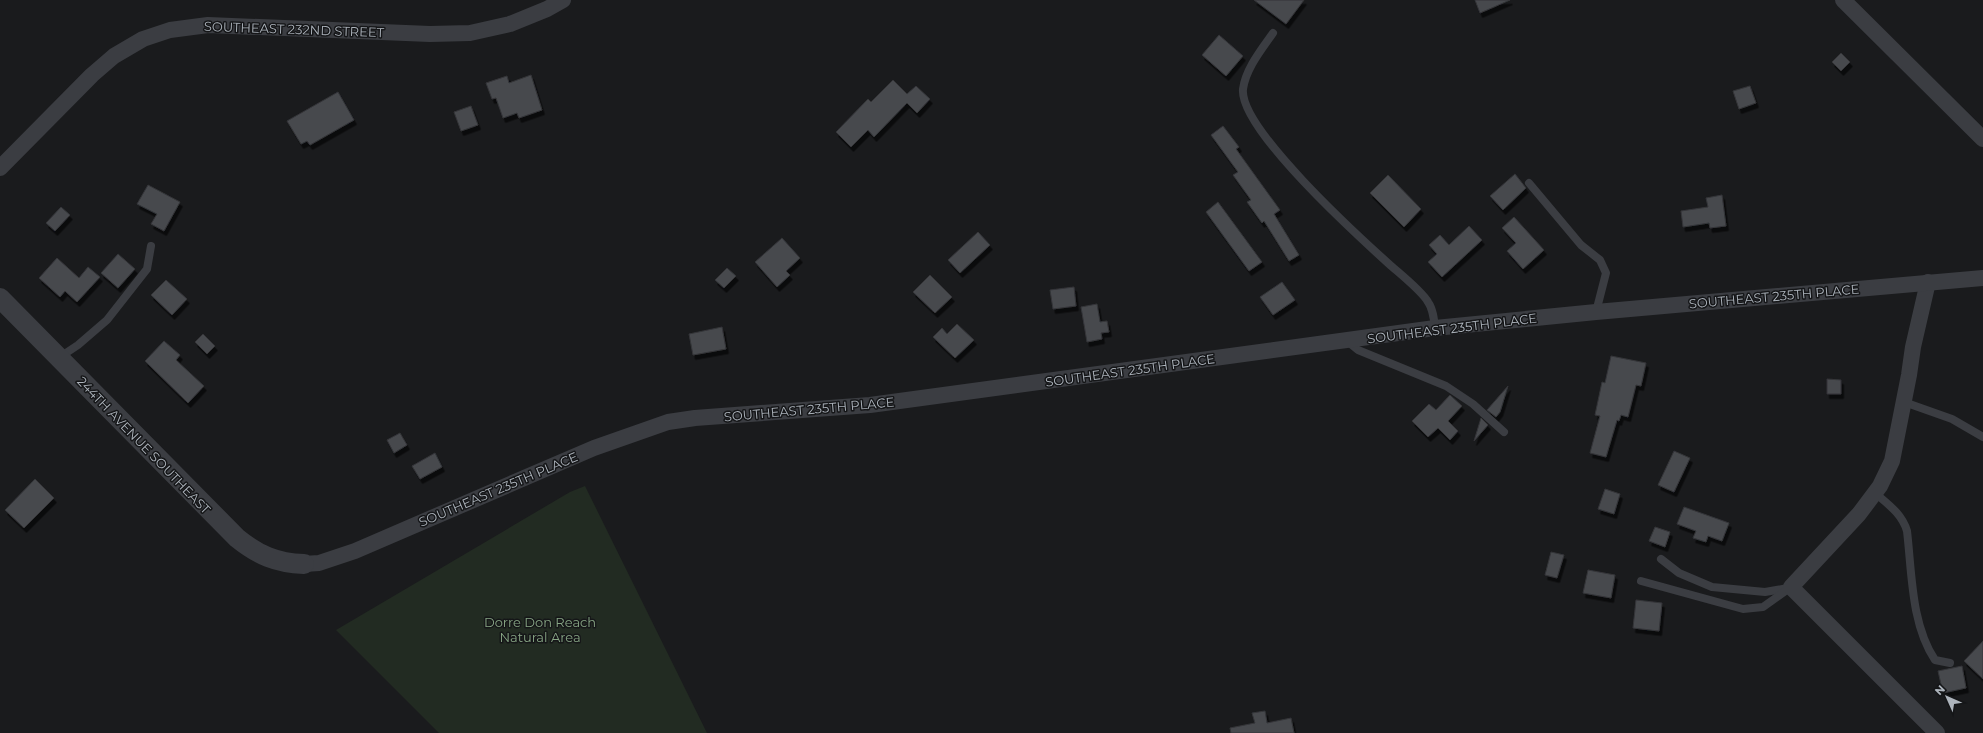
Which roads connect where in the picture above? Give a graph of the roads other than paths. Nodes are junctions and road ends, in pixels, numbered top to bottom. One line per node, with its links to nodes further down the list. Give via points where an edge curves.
1 (563, 0): 5 (street, SOUTHEAST 232ND STREET, via 510,24 470,33 430,34 208,25 170,30 142,39 114,56 92,74)
2 (1843, 0): 4 (street)
3 (1273, 33): 12 (lane, via 1256,58 1243,89 1250,114 1264,136 1297,173 1341,219 1428,301)
4 (1983, 139)
5 (0, 168)
6 (1529, 182): 11 (lane, via 1581,245 1600,260 1606,273)
7 (151, 246): 14 (lane, via 147,269 106,320)
8 (1983, 278): 9 (street, SOUTHEAST 235TH PLACE)
9 (1928, 282): 11 (street, SOUTHEAST 235TH PLACE); 15 (street)
10 (0, 298): 14 (street, 244TH AVENUE SOUTHEAST)
11 (1596, 312): 12 (street, SOUTHEAST 235TH PLACE)
12 (1435, 328): 13 (street, SOUTHEAST 235TH PLACE)
13 (1346, 340): 16 (lane, via 1358,350 1446,386 1473,404); 20 (street, SOUTHEAST 235TH PLACE, via 870,405 668,422 594,448 355,551 319,563)
14 (59, 358): 20 (street, 244TH AVENUE SOUTHEAST, via 237,538 267,558 287,564)
15 (1904, 402): 17 (lane, via 1952,419); 18 (street, via 1892,461)
16 (1504, 432)
17 (1983, 437)
18 (1875, 493): 22 (street, via 1859,514); 23 (lane, via 1895,510 1904,522 1920,623 1935,660)
19 (1661, 559): 22 (lane, via 1679,573 1712,587 1765,592)
20 (304, 564)
21 (1641, 581): 22 (lane, via 1743,609 1763,607)
22 (1791, 587): 24 (street)
23 (1950, 663)
24 (1937, 733)

